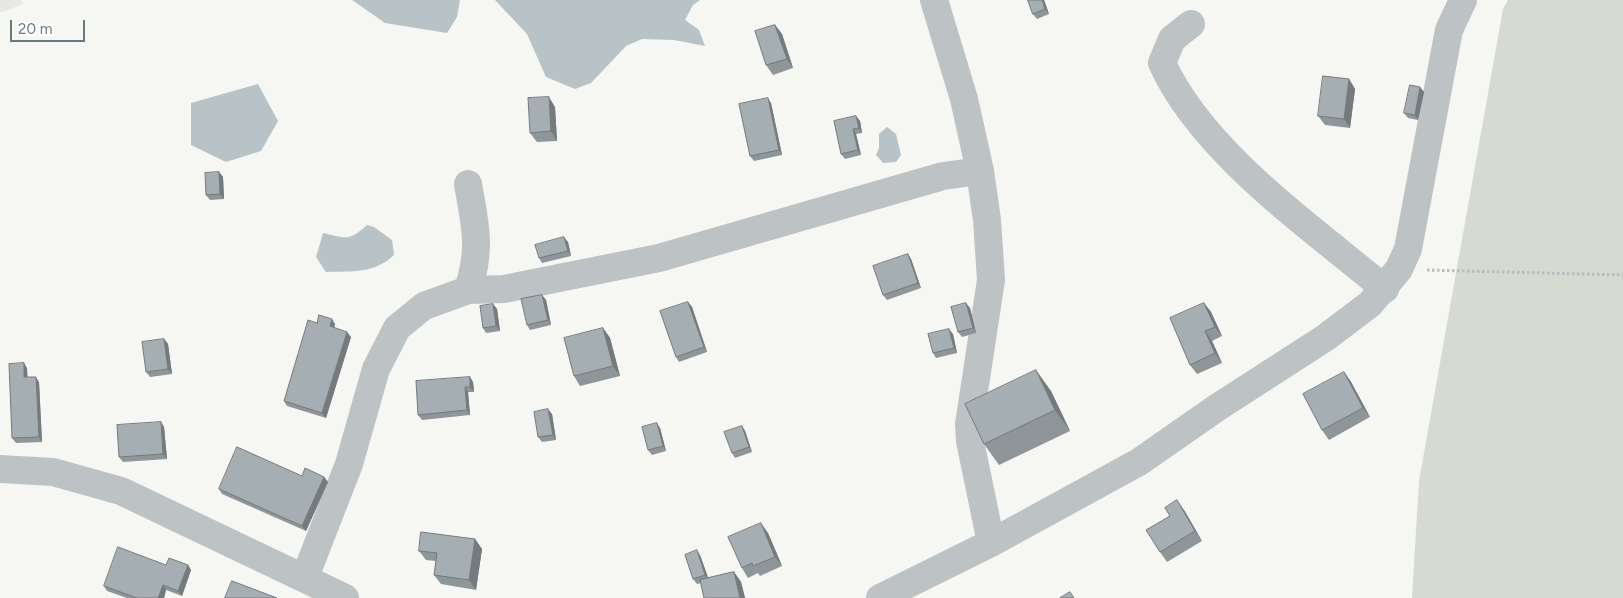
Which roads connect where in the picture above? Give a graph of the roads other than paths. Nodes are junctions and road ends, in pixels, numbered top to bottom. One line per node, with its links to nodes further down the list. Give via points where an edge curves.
1 (934, 0): 4 (street, via 964,99)
2 (1463, 0): 6 (street, via 1449,30 1408,249)
3 (1191, 24): 6 (street, via 1172,39 1162,63 1172,86 1206,132 1275,198)
4 (980, 171): 7 (street, via 943,176 659,258 504,289); 9 (street, via 988,220 991,280 969,424)
5 (468, 184): 7 (street, via 478,246)
6 (1392, 279): 9 (street, via 1370,304 1325,338 1140,462)
7 (468, 290): 10 (street, via 424,306 397,328 376,369 349,464)
8 (0, 469): 10 (street, via 52,472 122,491)
9 (991, 543): 12 (street)
10 (305, 577): 11 (street)
11 (340, 597)
12 (880, 598)

